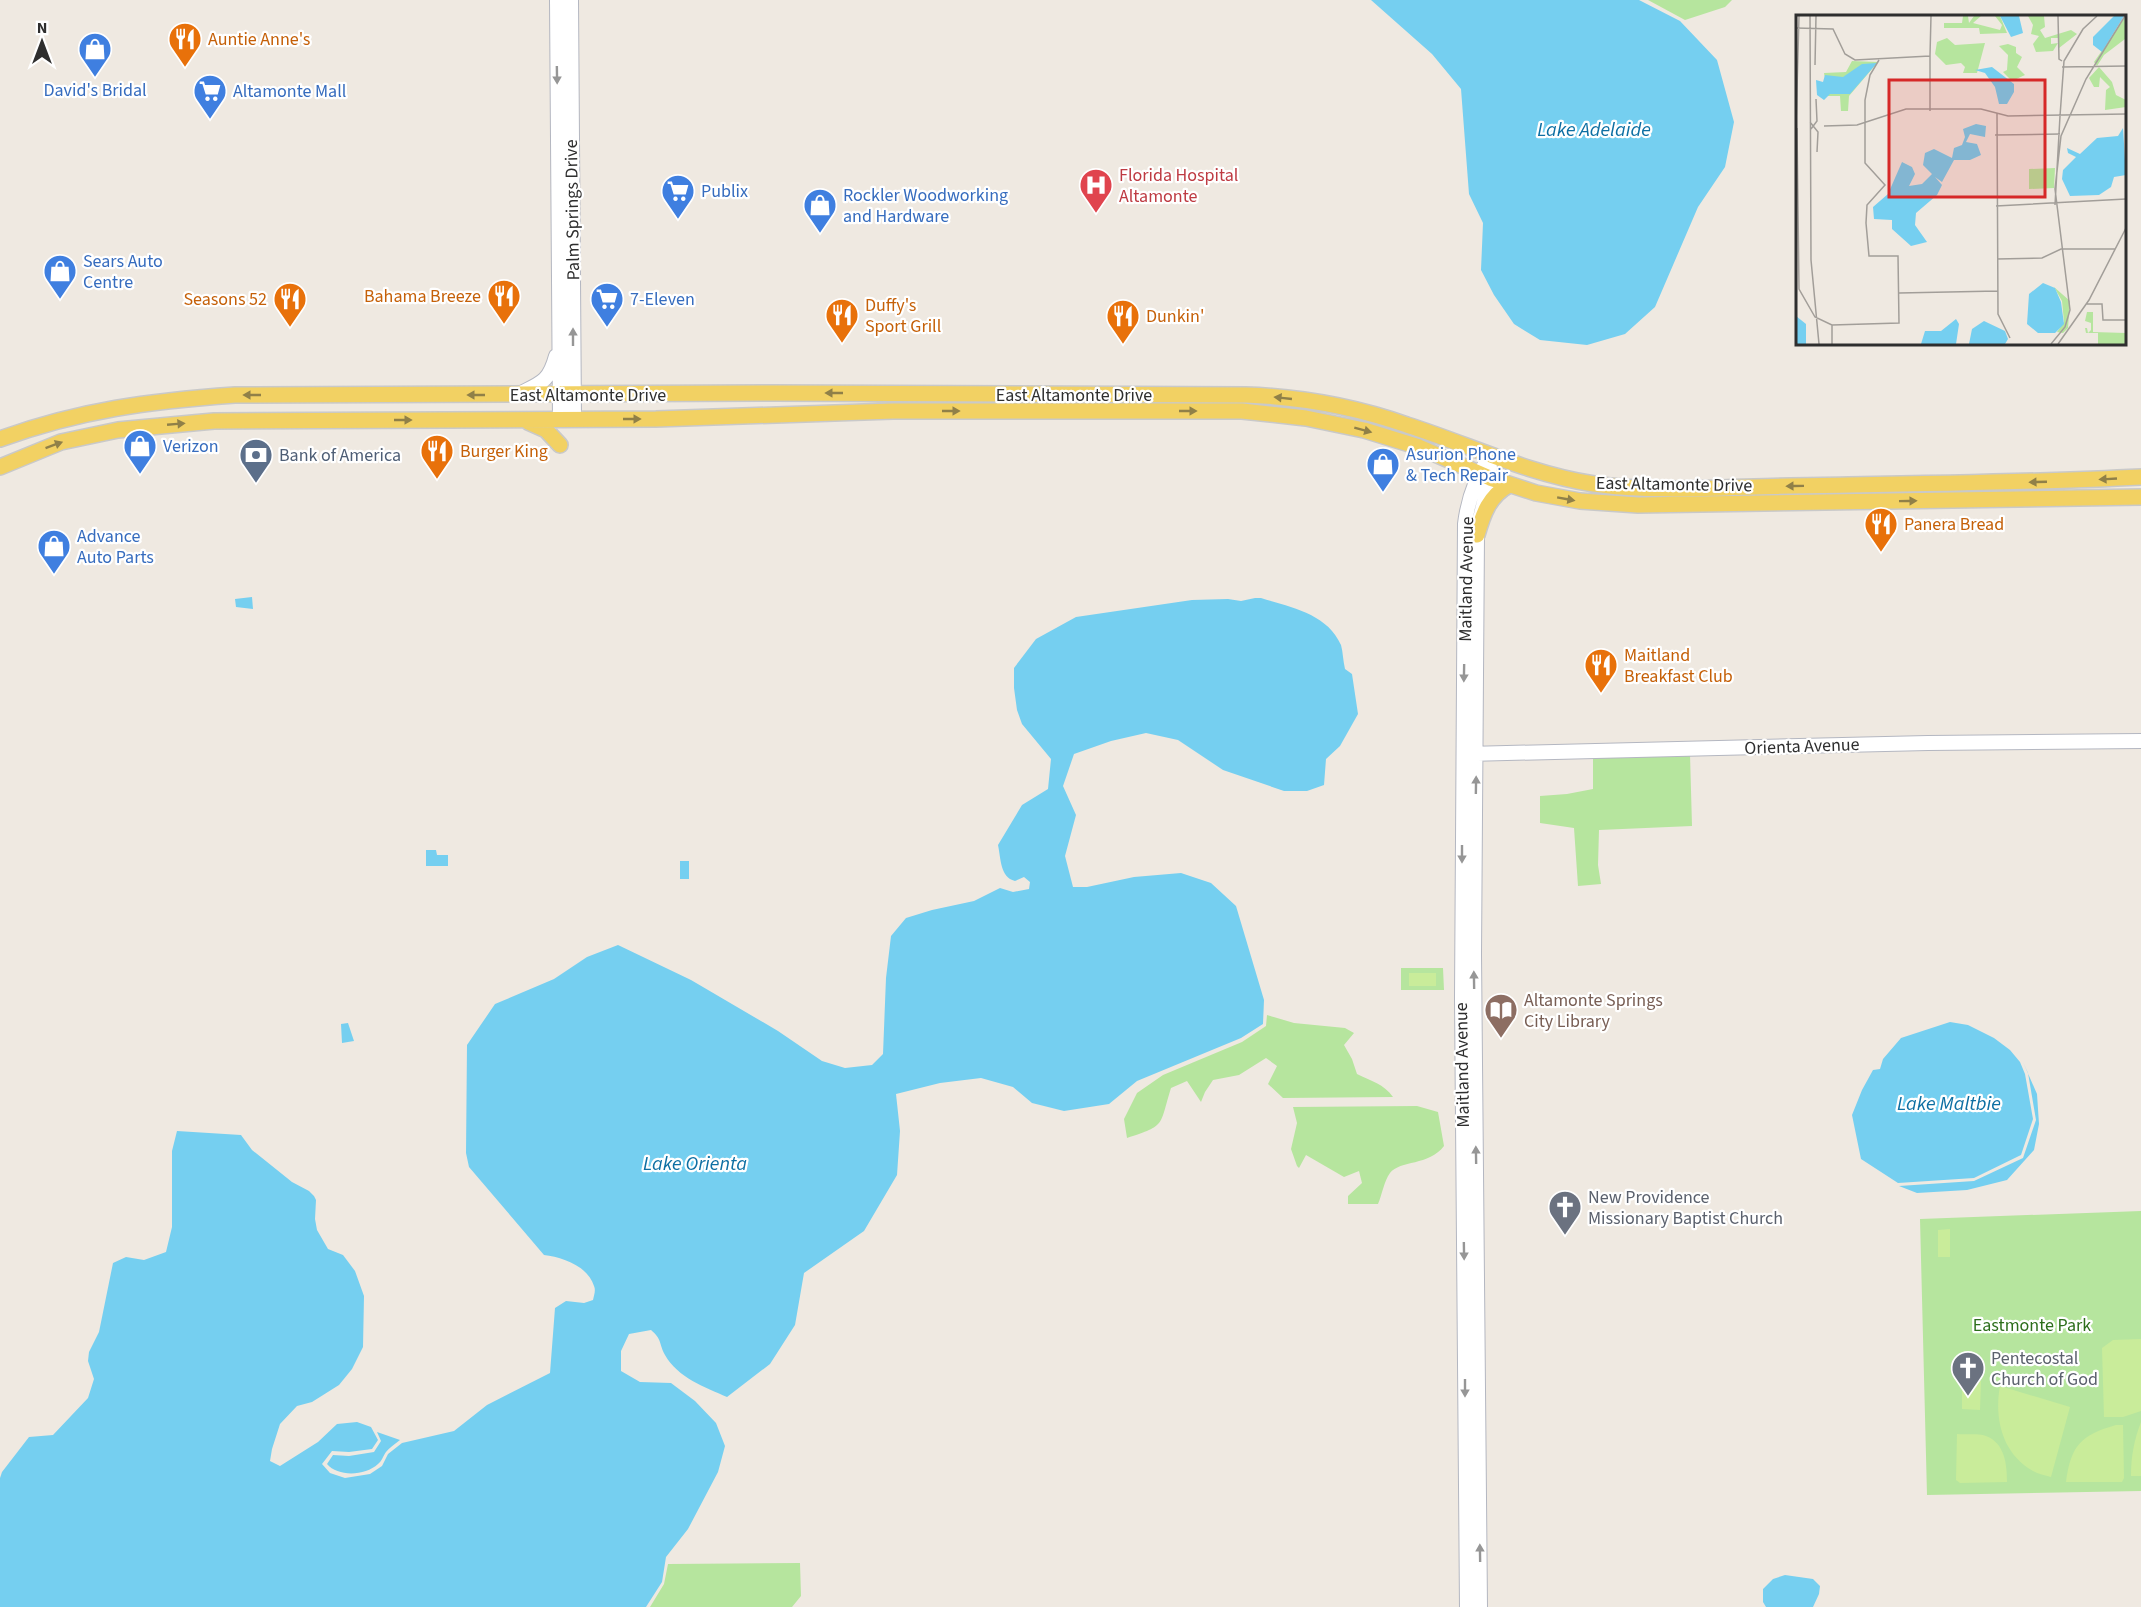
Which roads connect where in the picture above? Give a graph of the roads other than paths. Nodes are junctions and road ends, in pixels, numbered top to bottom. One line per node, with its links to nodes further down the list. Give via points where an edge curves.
1 (557, 0): 3 (main road, Palm Springs Drive, one-way to 3)
2 (571, 0): 6 (main road, Palm Springs Drive, one-way to 2)
3 (559, 346): 5 (main road, via 553,367 542,383); 6 (main road, Palm Springs Drive)
4 (345, 395): 5 (main road, East Altamonte Drive, one-way to 4); 14 (main road); 16 (main road, East Altamonte Drive, one-way to 16, via 234,395 156,401 73,416)
5 (516, 395): 6 (main road, East Altamonte Drive)
6 (567, 395): 7 (main road, East Altamonte Drive, one-way to 6); 13 (main road, Palm Springs Drive)
7 (1131, 395): 8 (main road, East Altamonte Drive, one-way to 7, via 1262,396); 9 (main road)
8 (1334, 406): 10 (main road, East Altamonte Drive); 11 (main road)
9 (1111, 411): 11 (main road, East Altamonte Drive, one-way to 11, via 1242,411); 13 (main road, East Altamonte Drive, one-way to 9, via 893,411)
10 (1358, 411): 15 (main road); 18 (main road, East Altamonte Drive, via 1406,424)
11 (1306, 418): 15 (main road, East Altamonte Drive)
12 (523, 419): 13 (main road, East Altamonte Drive); 14 (main road, East Altamonte Drive, one-way to 12); 17 (main road, via 546,430)
13 (567, 419)
14 (344, 420): 19 (main road, East Altamonte Drive, one-way to 14, via 61,442 118,430 214,421)
15 (1330, 422): 20 (main road, East Altamonte Drive, one-way to 20, via 1397,440)
16 (0, 439)
17 (560, 446)
18 (1490, 456): 20 (main road, Maitland Avenue); 26 (main road, East Altamonte Drive, via 1601,485)
19 (0, 467)
20 (1484, 476): 23 (main road, East Altamonte Drive); 32 (main road, Maitland Avenue); 34 (main road, Maitland Avenue, one-way to 34, via 1470,498 1465,524)
21 (2141, 477): 22 (main road, East Altamonte Drive, one-way to 22)
22 (2000, 483): 25 (main road, East Altamonte Drive); 28 (main road)
23 (1509, 485): 31 (main road, East Altamonte Drive, one-way to 31, via 1586,502); 32 (main road, via 1491,500)
24 (1827, 485): 25 (main road, East Altamonte Drive); 26 (main road, East Altamonte Drive, one-way to 26); 29 (main road)
25 (1846, 485): 30 (main road, via 1835,490)
26 (1707, 487): 31 (main road, via 1696,494)
27 (2140, 497): 28 (main road, East Altamonte Drive)
28 (1979, 500): 30 (main road, East Altamonte Drive, one-way to 28)
29 (1808, 502): 30 (main road, East Altamonte Drive); 31 (main road, East Altamonte Drive)
30 (1825, 502)
31 (1692, 504)
32 (1477, 535): 34 (main road, Maitland Avenue)
33 (2141, 741): 34 (main road, Orienta Avenue)
34 (1470, 754): 35 (main road, Maitland Avenue, one-way to 35, via 1462,998); 36 (main road, Maitland Avenue, one-way to 34)
35 (1467, 1607)
36 (1480, 1607)

